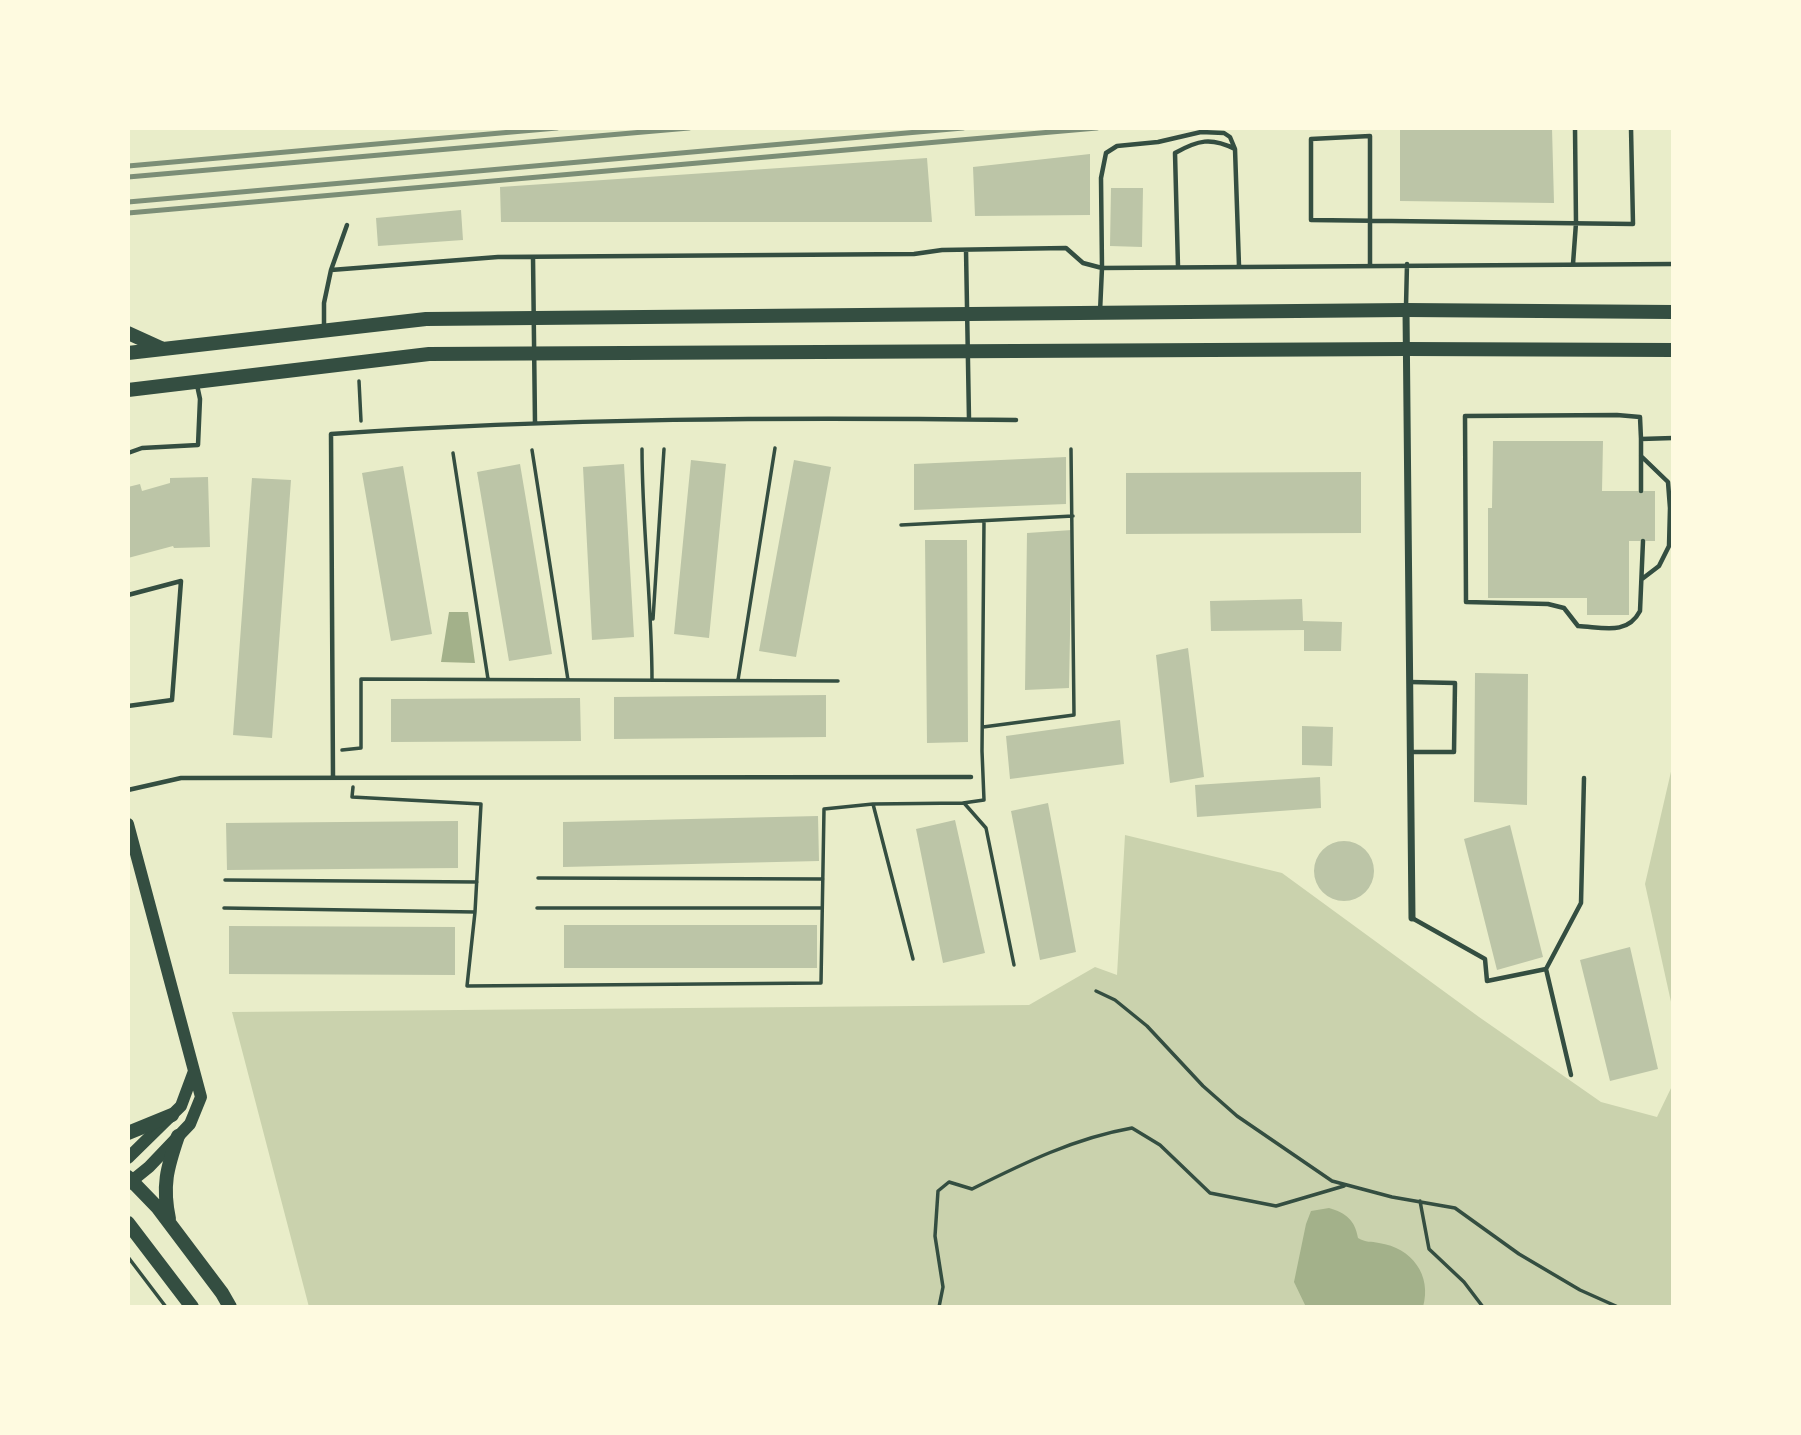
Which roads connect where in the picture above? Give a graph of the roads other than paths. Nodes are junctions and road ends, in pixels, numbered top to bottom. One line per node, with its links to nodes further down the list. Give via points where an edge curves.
1 (1575, 128): 5 (lane)
2 (1631, 128): 5 (lane, via 1633,225)
3 (1235, 149): 13 (lane); 14 (lane, via 1218,141 1194,143 1175,153); 15 (lane, via 1224,133 1201,132 1117,146 1106,153 1101,178)
4 (1370, 220): 4 (lane, via 1370,136 1311,139 1311,220); 5 (lane); 12 (lane)
5 (1576, 223): 10 (lane)
6 (347, 225): 16 (lane)
7 (966, 250): 8 (lane); 15 (lane, via 1066,248 1083,263); 20 (lane)
8 (533, 257): 16 (lane); 21 (lane)
9 (1407, 264): 10 (lane); 12 (lane); 17 (lane)
10 (1573, 264): 11 (lane)
11 (1673, 264)
12 (1370, 265): 13 (lane)
13 (1239, 266): 14 (lane)
14 (1178, 267): 15 (lane)
15 (1102, 268): 19 (lane)
16 (331, 270): 22 (lane)
17 (1406, 310): 18 (main road); 19 (main road); 25 (street)
18 (1673, 312)
19 (1100, 313): 20 (main road)
20 (968, 314): 21 (main road); 27 (lane)
21 (533, 318): 22 (main road, via 425,319); 29 (lane)
22 (324, 330): 24 (main road)
23 (128, 332): 24 (main road)
24 (162, 349): 28 (main road)
25 (1406, 349): 26 (main road); 27 (main road); 43 (street)
26 (1673, 350)
27 (969, 351): 29 (main road); 32 (lane)
28 (128, 353)
29 (533, 354): 30 (main road, via 429,354); 34 (lane)
30 (196, 382): 31 (main road); 37 (lane, via 198,445)
31 (128, 390)
32 (969, 419): 33 (lane); 34 (lane)
33 (1016, 419)
34 (535, 423): 47 (lane, via 331,434)
35 (1673, 438): 36 (lane)
36 (1641, 439): 38 (lane); 41 (lane, via 1640,417 1465,416 1466,602 1549,604 1564,608 1578,626 1625,628 1640,611)
37 (128, 453)
38 (1641, 456): 39 (lane); 41 (lane, via 1668,482 1671,508 1669,546 1659,566)
39 (1641, 491)
40 (1643, 541): 41 (lane)
41 (1641, 579)
42 (128, 595): 44 (lane, via 181,581 172,701)
43 (1409, 682): 45 (street); 45 (lane, via 1455,683 1454,752)
44 (128, 706)
45 (1410, 752): 51 (street)
46 (971, 777): 47 (lane)
47 (333, 778): 49 (lane, via 181,778)
48 (1584, 778): 52 (lane, via 1581,903)
49 (128, 790)
50 (128, 824): 53 (street)
51 (1412, 918): 52 (lane, via 1486,959 1487,981)
52 (1546, 968): 54 (lane)
53 (194, 1071): 55 (street, via 181,1106); 57 (street, via 201,1097 190,1124)
54 (1571, 1075)
55 (172, 1115): 56 (main road); 58 (street)
56 (128, 1133)
57 (178, 1136): 59 (street); 61 (main road, via 166,1172 164,1197)
58 (128, 1158)
59 (129, 1181): 61 (main road)
60 (128, 1223): 62 (main road)
61 (170, 1224): 63 (main road)
62 (192, 1307)
63 (230, 1307)

